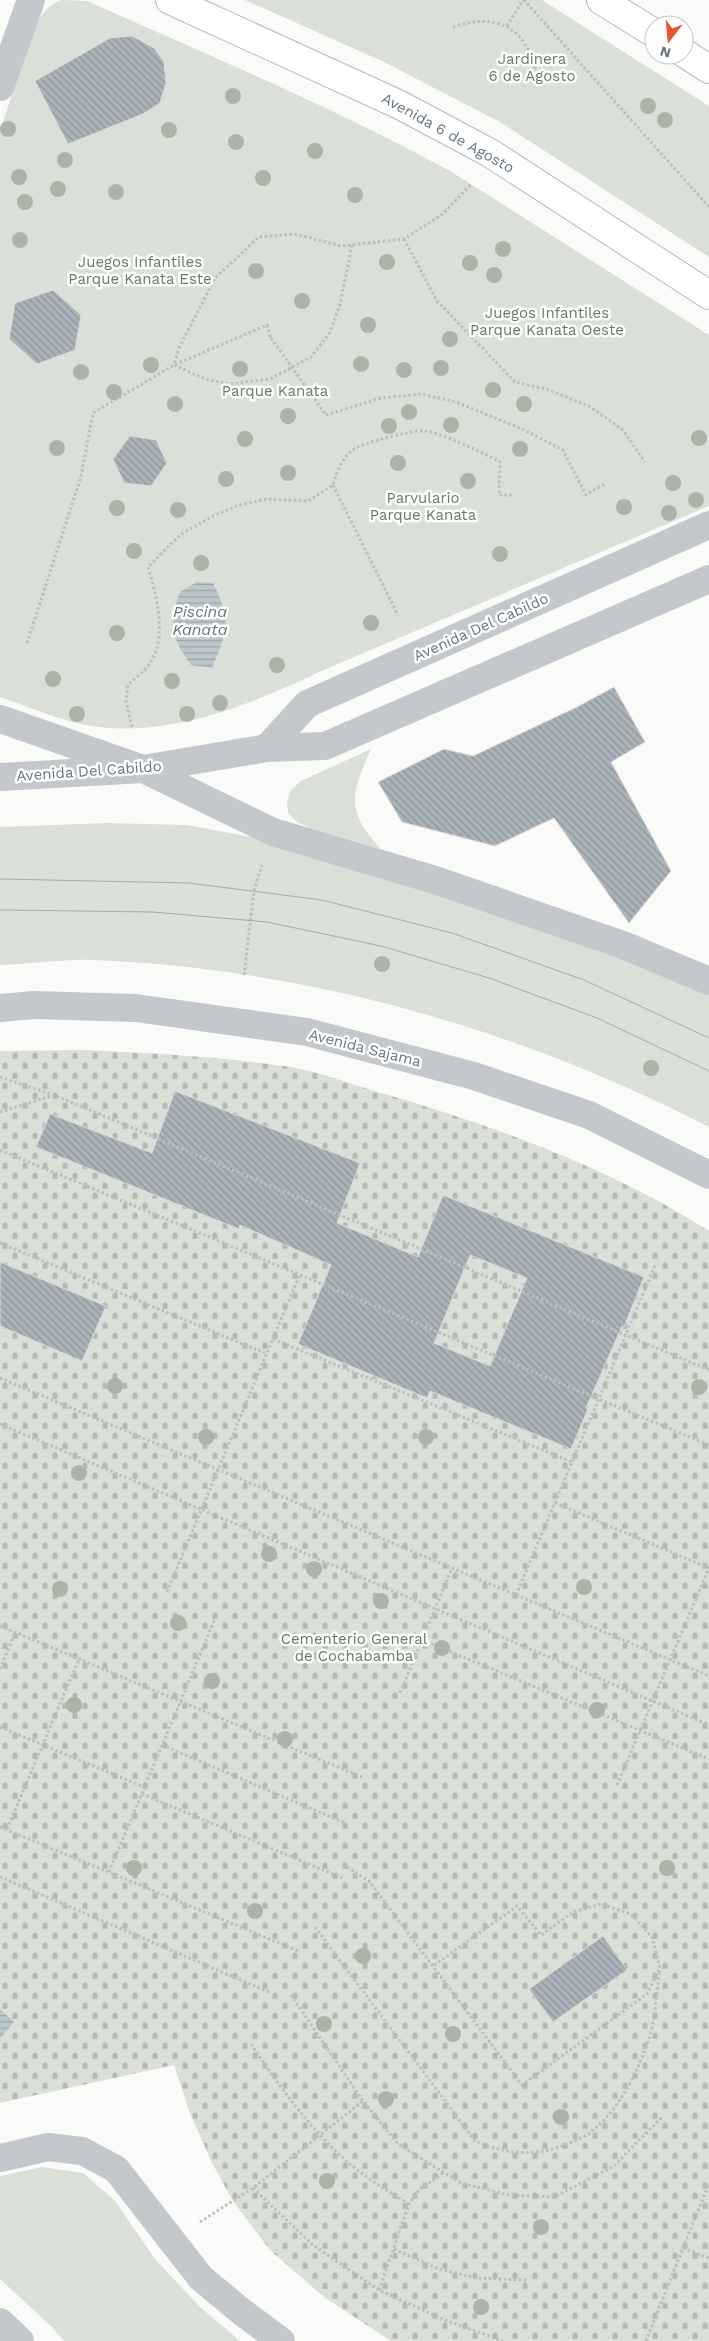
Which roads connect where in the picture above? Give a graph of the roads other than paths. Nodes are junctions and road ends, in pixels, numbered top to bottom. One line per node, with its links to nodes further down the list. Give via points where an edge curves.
1 (31, 0): 7 (street)
2 (170, 0): 8 (main road, Avenida 6 de Agosto, via 400,105 490,153)
3 (601, 0): 4 (main road)
4 (644, 28)
5 (694, 59): 6 (main road)
6 (709, 69)
7 (0, 87)
8 (709, 295)
9 (709, 525): 12 (street, Avenida Del Cabildo, via 306,704)
10 (709, 579): 12 (street, Avenida Del Cabildo, via 326,746)
11 (0, 719): 13 (street)
12 (267, 748): 13 (street, Avenida Del Cabildo)
13 (143, 769): 14 (street, Avenida Del Cabildo); 15 (street, via 273,832 436,880 623,945)
14 (0, 777)
15 (709, 981)
16 (0, 1008): 17 (street, Avenida Sajama, via 34,1005 136,1008 308,1032 474,1076 590,1115)
17 (709, 1175)
18 (0, 2158): 21 (street, via 48,2147 82,2151 116,2169 202,2278)
19 (0, 2322): 20 (street)
20 (20, 2341)
21 (281, 2341)

